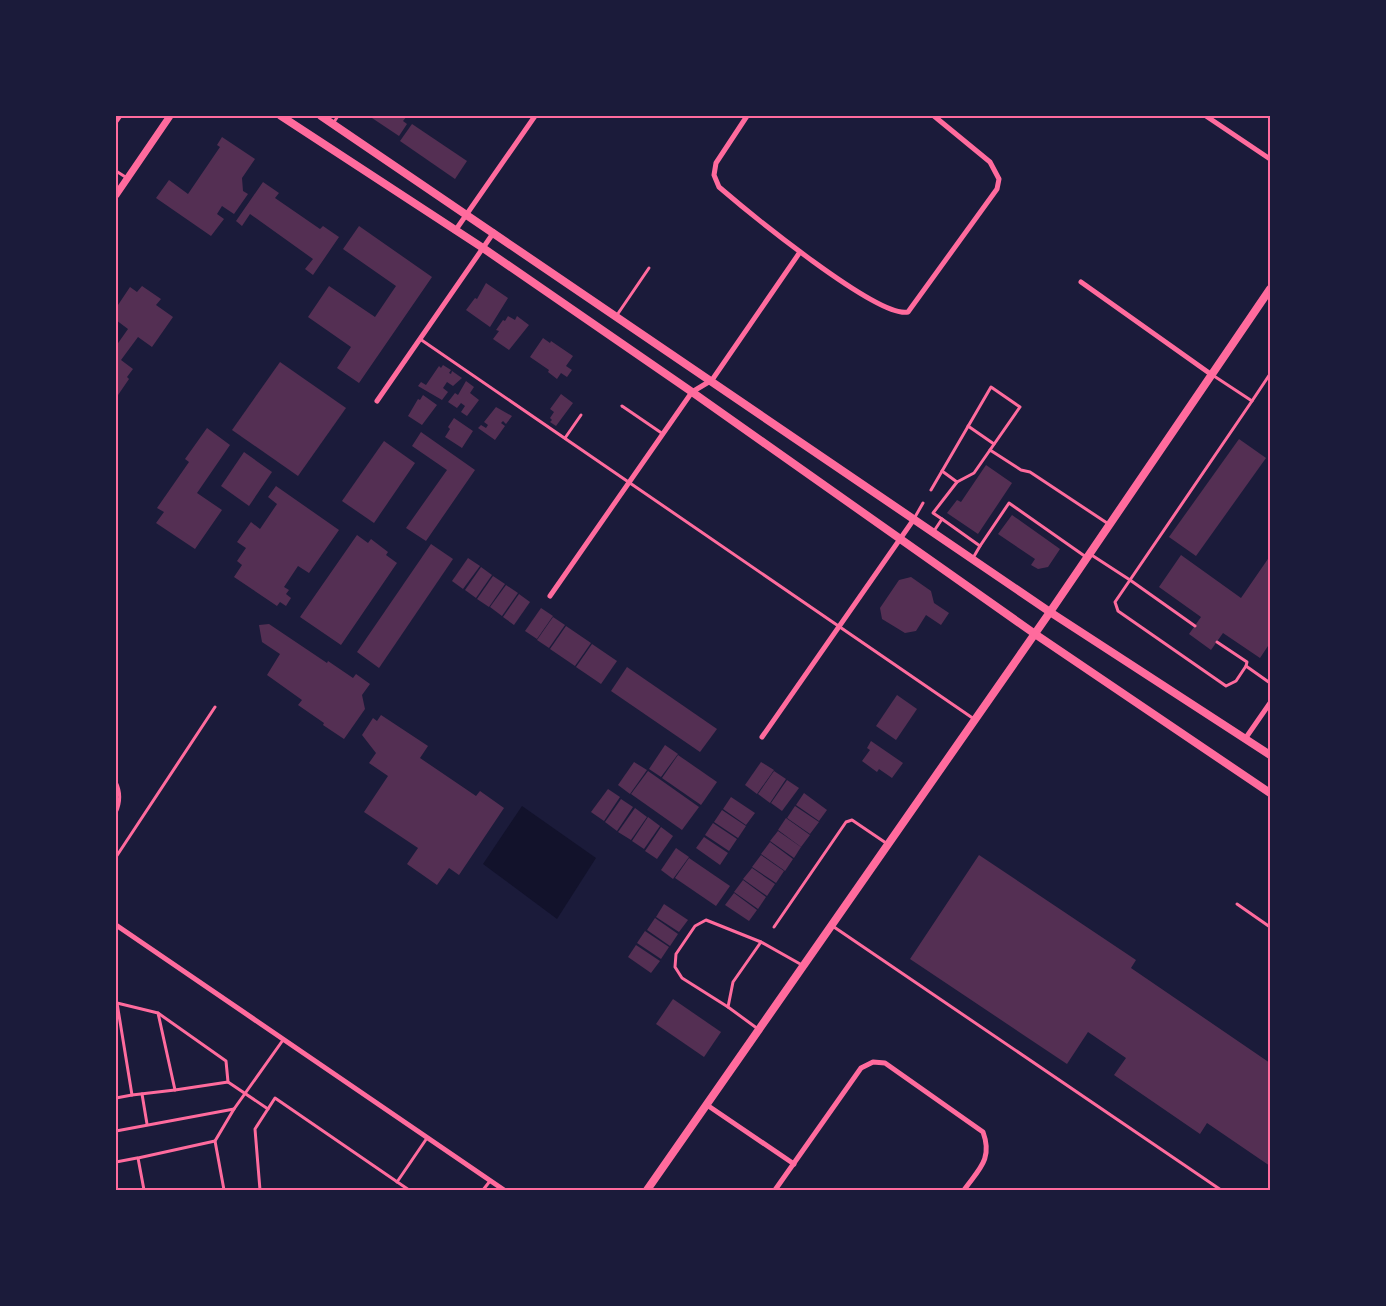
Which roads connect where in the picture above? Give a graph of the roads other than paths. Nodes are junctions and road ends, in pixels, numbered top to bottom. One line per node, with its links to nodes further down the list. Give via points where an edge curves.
1 (121, 116): 10 (lane)
2 (170, 116): 13 (street)
3 (281, 116): 16 (main road)
4 (321, 116): 9 (main road)
5 (535, 116): 15 (street)
6 (747, 116): 19 (street, via 716,163 714,175 719,187)
7 (934, 116): 19 (street, via 990,162 999,179 992,197 909,312 893,311)
8 (1206, 116): 11 (street)
9 (335, 119): 15 (main road)
10 (116, 123)
11 (1270, 159)
12 (116, 171): 13 (lane)
13 (127, 178): 14 (street)
14 (116, 195)
15 (467, 213): 16 (street); 17 (main road)
16 (455, 231): 18 (main road)
17 (494, 232): 18 (street); 23 (main road)
18 (483, 248): 24 (street); 28 (main road)
19 (800, 252): 27 (street)
20 (649, 268): 23 (lane)
21 (1081, 282): 26 (street)
22 (1270, 289): 26 (main road)
23 (616, 315): 27 (main road)
24 (420, 339): 29 (street); 35 (lane)
25 (1270, 374): 30 (lane)
26 (1212, 375): 30 (lane); 45 (main road)
27 (712, 380): 28 (street); 43 (main road)
28 (692, 392): 34 (street); 47 (main road)
29 (377, 401)
30 (1252, 401): 51 (lane)
31 (622, 406): 34 (lane)
32 (581, 415): 35 (lane)
33 (968, 426): 36 (lane); 36 (lane, via 991,387 1020,408); 38 (lane)
34 (663, 434): 40 (street)
35 (565, 438): 40 (lane)
36 (994, 444): 37 (lane)
37 (990, 450): 39 (lane, via 974,473); 45 (lane)
38 (942, 471): 39 (lane); 41 (lane)
39 (957, 482): 44 (lane, via 933,513)
40 (630, 483): 52 (street); 54 (lane)
41 (931, 490)
42 (923, 503): 43 (lane)
43 (914, 519): 46 (main road); 47 (street)
44 (942, 519): 46 (lane); 48 (lane)
45 (1110, 525): 49 (main road)
46 (933, 532): 50 (main road)
47 (900, 538): 54 (street); 56 (main road)
48 (980, 546): 49 (lane, via 1009,503); 50 (lane)
49 (1089, 556): 51 (lane); 53 (main road)
50 (972, 559): 53 (main road)
51 (1130, 580): 55 (lane); 58 (lane, via 1115,602 1118,611 1226,686 1236,681)
52 (550, 596)
53 (1050, 612): 56 (main road); 64 (main road)
54 (838, 626): 62 (lane); 63 (street)
55 (1195, 626)
56 (1035, 634): 62 (main road); 67 (main road)
57 (1217, 642): 58 (lane, via 1246,662)
58 (1246, 666): 59 (lane)
59 (1270, 683)
60 (1270, 703): 64 (street)
61 (215, 707): 70 (lane)
62 (975, 720): 69 (main road)
63 (762, 737)
64 (1245, 739): 65 (main road)
65 (1270, 755)
66 (116, 782): 68 (lane, via 120,796)
67 (1270, 793)
68 (116, 813)
69 (887, 844): 73 (main road); 74 (lane, via 852,820 846,822)
70 (116, 857)
71 (1237, 904): 75 (lane)
72 (116, 925): 82 (street)
73 (832, 925): 77 (main road); 110 (lane)
74 (774, 927)
75 (1270, 927)
76 (761, 942): 77 (lane); 79 (lane, via 734,982); 79 (lane, via 706,920 695,926 676,954 675,967 682,978)
77 (804, 966): 81 (main road)
78 (116, 1004): 80 (lane); 87 (lane)
79 (728, 1007): 81 (lane)
80 (158, 1013): 83 (lane, via 226,1061); 84 (lane)
81 (759, 1030): 89 (main road)
82 (283, 1040): 86 (lane); 94 (street)
83 (228, 1082): 84 (lane); 86 (lane)
84 (175, 1090): 85 (lane)
85 (142, 1094): 87 (lane); 92 (lane)
86 (246, 1094): 90 (lane); 91 (lane)
87 (132, 1095): 88 (lane)
88 (116, 1098)
89 (707, 1105): 98 (street); 107 (main road)
90 (234, 1109): 92 (lane); 95 (lane)
91 (268, 1109): 100 (lane, via 275,1098); 103 (lane, via 255,1129)
92 (147, 1125): 93 (lane)
93 (116, 1131)
94 (427, 1138): 99 (street); 100 (lane)
95 (215, 1141): 96 (lane); 102 (lane)
96 (138, 1158): 97 (lane); 101 (lane)
97 (116, 1162)
98 (794, 1164): 108 (street); 109 (street, via 861,1068 873,1062 885,1063 983,1132 988,1145 986,1159)
99 (490, 1181): 105 (lane); 106 (street)
100 (396, 1182): 104 (lane)
101 (144, 1191)
102 (224, 1191)
103 (260, 1191)
104 (409, 1191)
105 (483, 1191)
106 (504, 1191)
107 (647, 1191)
108 (775, 1191)
109 (964, 1191)
110 (1221, 1191)

